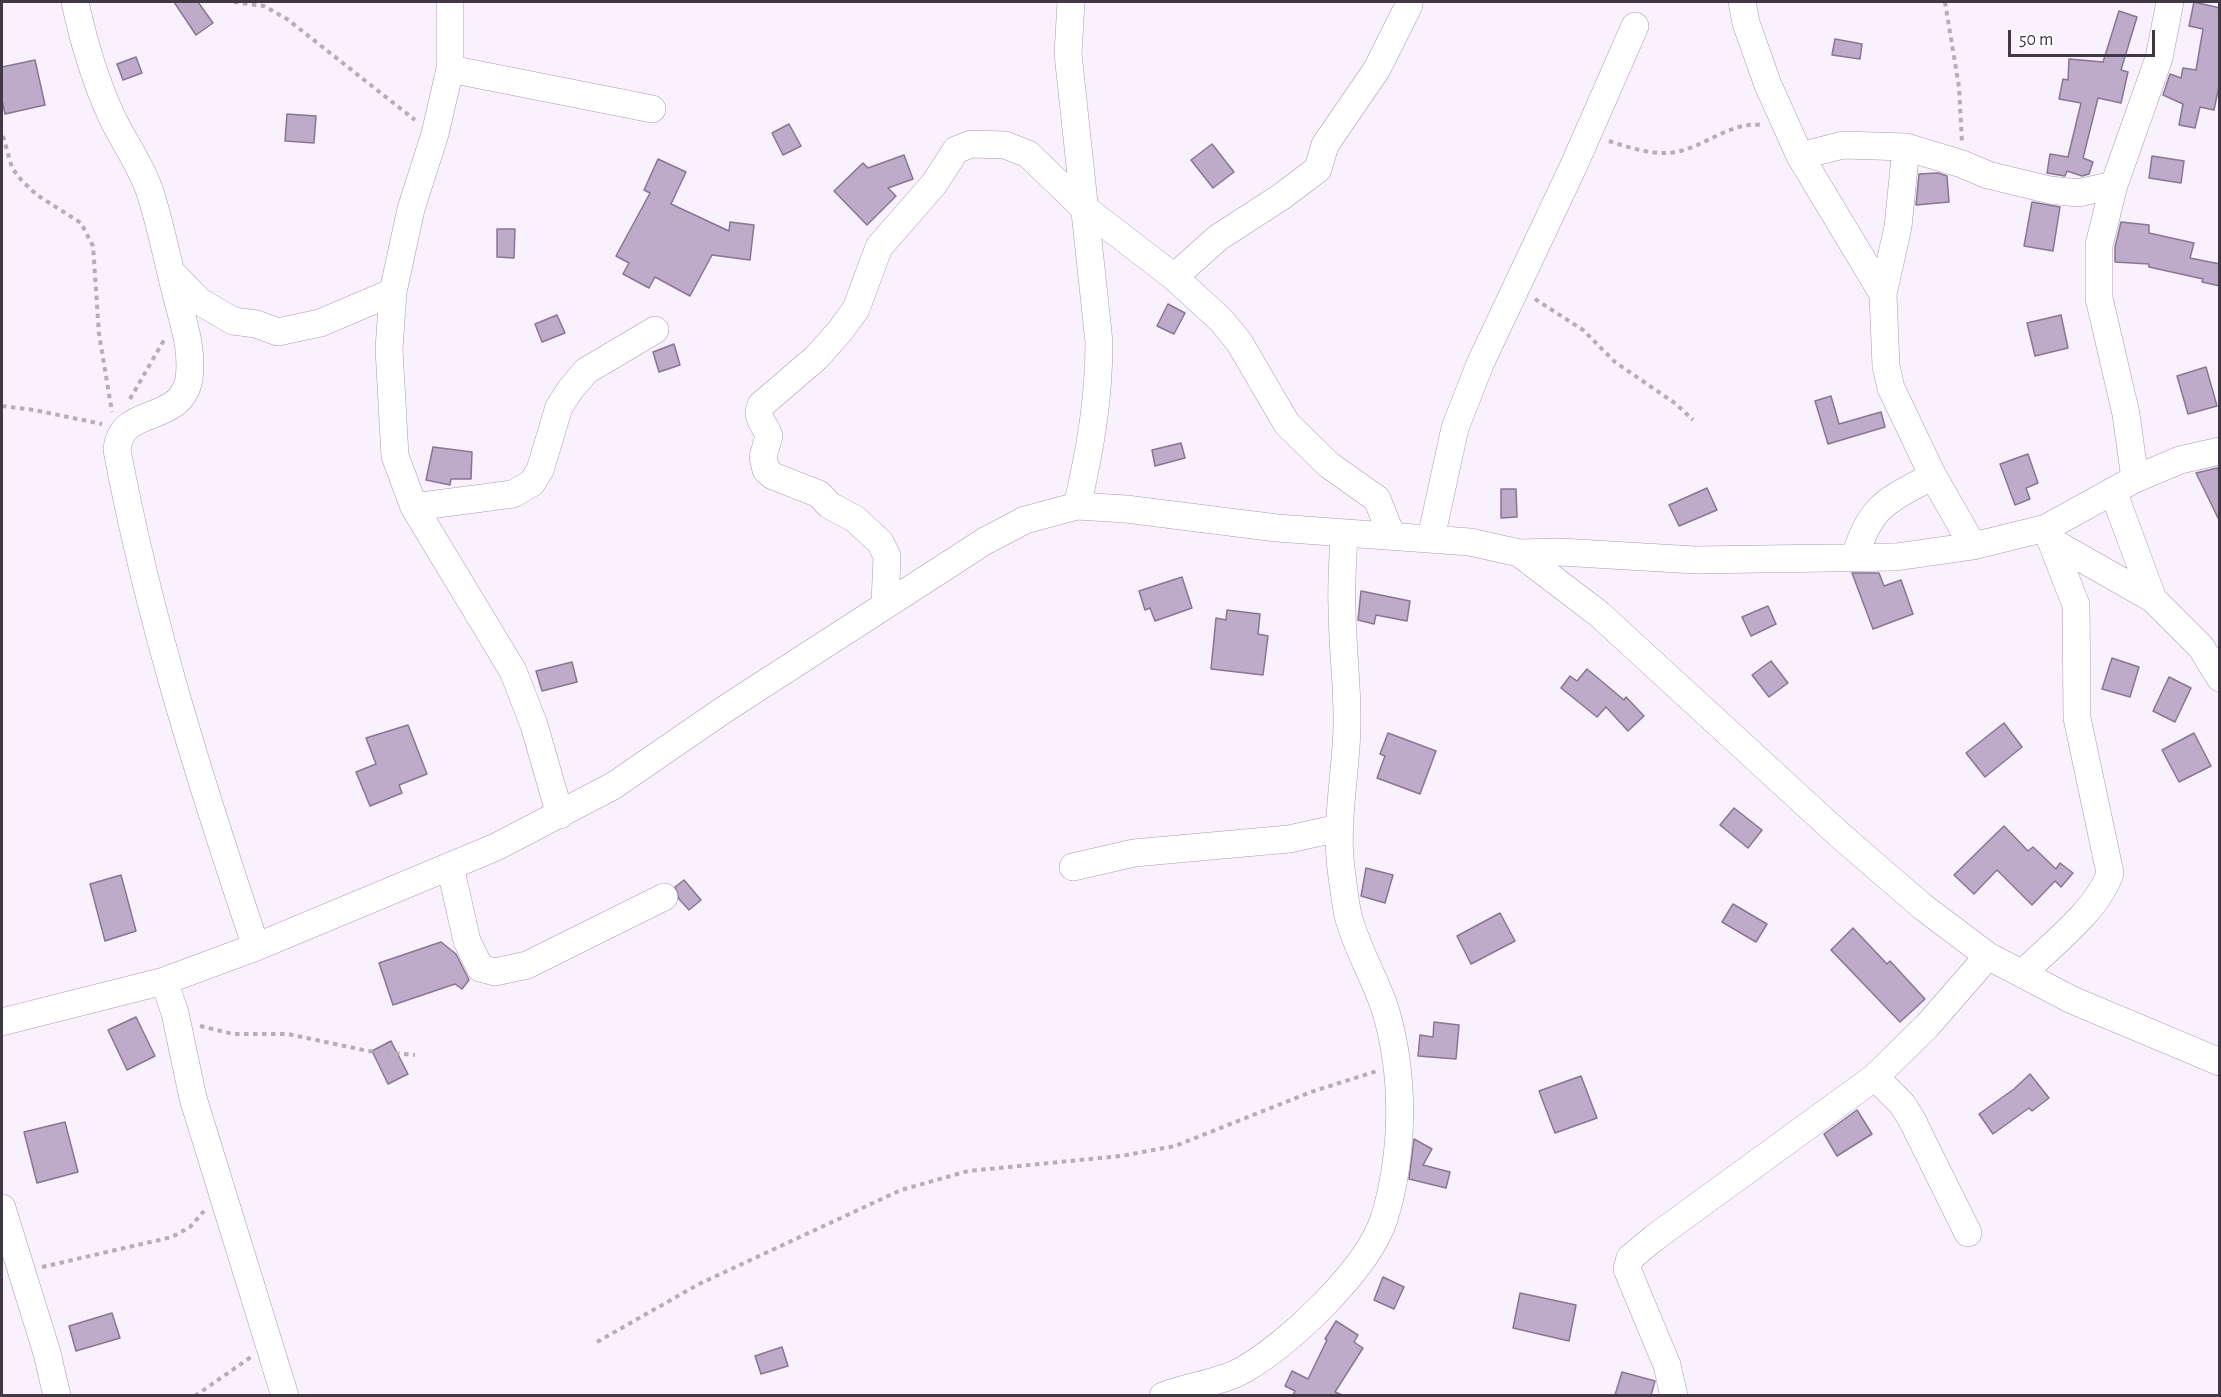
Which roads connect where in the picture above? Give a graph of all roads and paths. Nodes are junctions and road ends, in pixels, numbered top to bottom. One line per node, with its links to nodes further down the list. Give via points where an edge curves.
1 (75, 2): 20 (street, via 110,112 150,193)
2 (234, 2): 12 (path, via 264,6 287,19)
3 (450, 2): 10 (street)
4 (1071, 2): 19 (street, via 1068,54)
5 (1742, 2): 15 (street, via 1756,54)
6 (1945, 2): 17 (path, via 1959,87)
7 (2170, 2): 18 (street, via 2159,58)
8 (1409, 4): 21 (street, via 1377,69 1325,145 1318,169 1219,237)
9 (1635, 26): 13 (street)
10 (450, 69): 11 (street); 12 (street)
11 (652, 109)
12 (435, 134): 23 (street, via 411,208)
13 (1588, 134): 15 (path, via 1651,152 1669,153 1741,126 1759,124); 22 (street)
14 (3, 136): 31 (path, via 12,168 22,181 81,223 93,246 99,334)
15 (1794, 144): 16 (street); 24 (street)
16 (1906, 147): 17 (street); 24 (street, via 1898,227)
17 (1962, 164): 18 (street, via 1988,175 2050,190 2078,193)
18 (2114, 185): 34 (street, via 2099,245 2098,298 2126,414)
19 (1083, 207): 21 (street); 35 (street, via 1097,321 1099,382 1094,429); 45 (street, via 1028,154 989,143 956,150 934,184 879,247 856,309 840,332 761,405 759,418 769,436 763,457 766,470 819,494 880,542 887,556)
20 (170, 271): 25 (street); 26 (street, via 199,301)
21 (1174, 277): 38 (street, via 1239,342 1287,424 1304,443 1377,500)
22 (1517, 287): 30 (path, via 1583,330 1623,370 1676,404); 40 (street, via 1455,428)
23 (393, 292): 26 (street, via 298,330 278,332); 36 (street, via 389,349 395,456)
24 (1883, 294): 33 (street, via 1886,366 1891,388)
25 (178, 304): 28 (street); 31 (path, via 161,346 125,408)
26 (233, 321): 28 (street)
27 (654, 330): 36 (street, via 586,371 570,390 559,407 540,470 532,483 513,494)
28 (188, 341): 31 (street, via 189,380 182,395 171,406)
29 (2, 406): 31 (path)
30 (1693, 420)
31 (122, 428): 52 (street, via 117,450 142,569 175,696)
32 (2220, 451): 34 (street, via 2180,460)
33 (1933, 476): 41 (street); 43 (street, via 1883,504 1870,518)
34 (2124, 485): 39 (street); 44 (street)
35 (1077, 506): 37 (street); 45 (street, via 1025,520)
36 (414, 507): 47 (street, via 513,671 534,725)
37 (1344, 533): 38 (street); 48 (street, via 1341,607 1347,722)
38 (1391, 534): 40 (street)
39 (2048, 535): 41 (street); 44 (street); 54 (street, via 2076,605 2077,718 2110,873 2105,889 2094,903)
40 (1431, 538): 42 (street)
41 (1973, 546): 43 (street, via 1896,557)
42 (1519, 553): 43 (street, via 1695,560); 53 (street, via 1599,614 1835,831 1923,907)
43 (1855, 557)
44 (2153, 599): 46 (street, via 2200,647)
45 (885, 604): 47 (street, via 613,786)
46 (2220, 678)
47 (560, 815): 49 (street)
48 (1339, 828): 50 (street, via 1289,839 1134,853); 60 (street, via 1348,916 1386,1011)
49 (450, 866): 51 (street, via 467,941 480,968 495,972 526,965); 52 (street)
50 (1073, 867)
51 (664, 897)
52 (256, 947): 55 (street)
53 (1988, 956): 54 (street); 61 (street, via 1927,1026)
54 (2023, 973): 59 (street, via 2107,1016)
55 (164, 981): 56 (street); 57 (street)
56 (176, 1017): 58 (path, via 216,1031 288,1034 368,1051); 62 (street, via 193,1098)
57 (2, 1022)
58 (415, 1055)
59 (2220, 1062)
60 (1397, 1064): 67 (path, via 1311,1092 1176,1146 1121,1156 968,1171 901,1190 699,1284); 71 (street, via 1400,1113 1393,1173 1384,1219 1370,1248 1293,1334 1269,1353 1240,1372)
61 (1875, 1077): 64 (street, via 1912,1120); 72 (street, via 1630,1258 1632,1284 1667,1365)
62 (220, 1185): 65 (path, via 200,1217 172,1237 54,1266); 66 (street)
63 (2, 1208): 65 (street)
64 (1968, 1233)
65 (17, 1265): 68 (street)
66 (269, 1335): 69 (path, via 250,1358); 70 (street)
67 (597, 1342)
68 (57, 1395)
69 (195, 1395)
70 (285, 1395)
71 (1163, 1395)
72 (1674, 1395)

